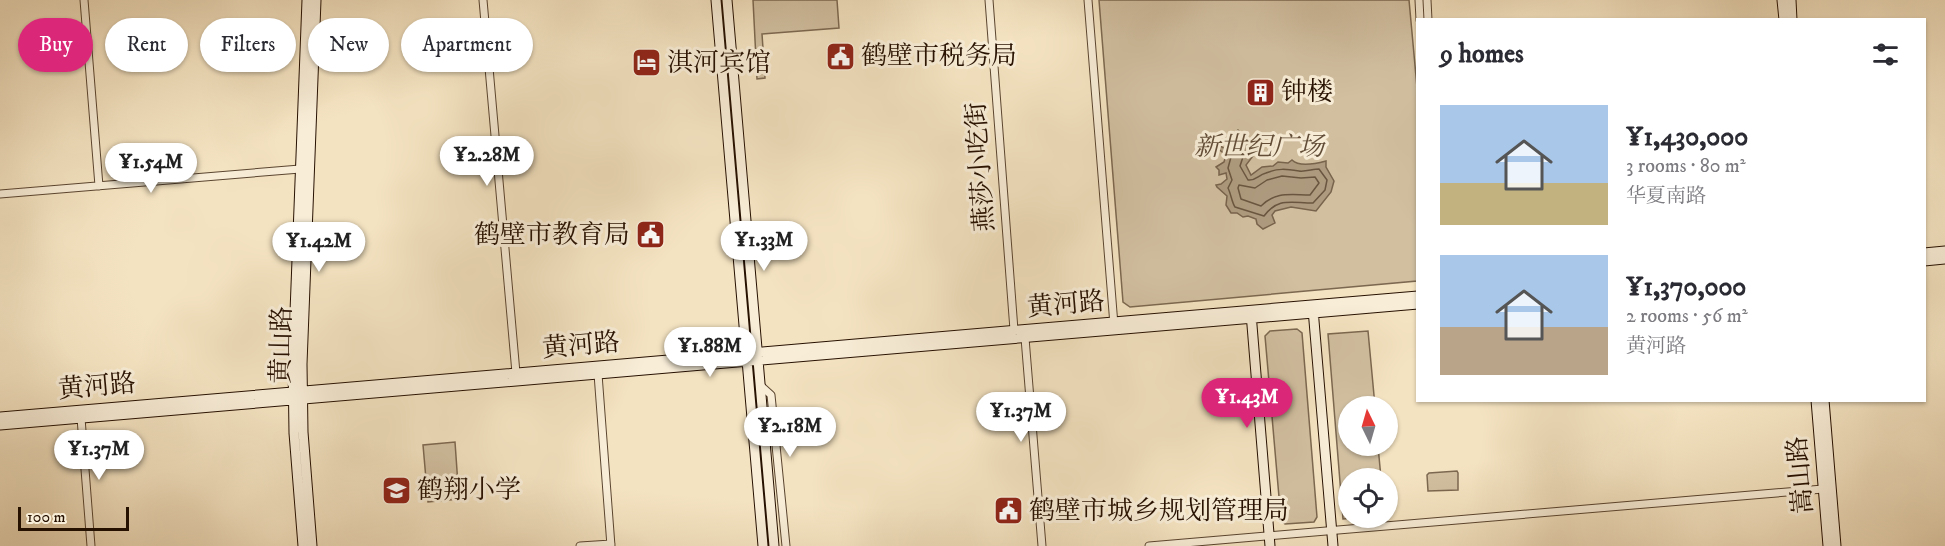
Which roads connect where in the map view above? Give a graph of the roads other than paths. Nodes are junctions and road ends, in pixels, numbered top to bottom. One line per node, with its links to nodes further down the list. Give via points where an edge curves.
1 (84, 0): 18 (street)
2 (307, 0): 17 (main road, 黄山路)
3 (316, 0): 36 (main road, 黄山路)
4 (483, 0): 33 (street)
5 (716, 0): 32 (main road)
6 (727, 0): 31 (main road)
7 (989, 0): 29 (street, 燕莎小吃街)
8 (1088, 0): 28 (street)
9 (1419, 0): 13 (street)
10 (1427, 0): 14 (street)
11 (1782, 0): 15 (main road)
12 (1791, 0): 16 (main road)
13 (1420, 18)
14 (1428, 18)
15 (1784, 18)
16 (1792, 18)
17 (300, 169): 18 (street); 36 (main road, 黄山路)
18 (99, 186): 19 (street)
19 (0, 194)
20 (1945, 251): 21 (main road)
21 (1926, 253)
22 (1945, 259): 23 (main road)
23 (1926, 261)
24 (1416, 296): 26 (main road, 黄河路)
25 (1416, 304): 26 (main road, 黄河路)
26 (1313, 309): 27 (main road, 黄河路); 43 (main road)
27 (1251, 314): 28 (main road, 黄河路); 44 (main road)
28 (1114, 326): 29 (main road, 黄河路); 30 (main road, 黄河路)
29 (1014, 330): 31 (main road, 黄河路)
30 (1025, 338): 31 (main road, 黄河路); 53 (street)
31 (758, 356): 32 (main road, 黄河路); 35 (main road)
32 (747, 357): 33 (main road, 黄河路); 34 (main road, 黄河路); 50 (main road)
33 (516, 373): 36 (main road, 黄河路)
34 (598, 374): 36 (main road, 黄河路); 45 (street)
35 (760, 385): 51 (main road); 52 (street, via 771,395)
36 (298, 395): 39 (main road, 黄河路); 40 (main road, 黄河路); 47 (main road, 黄山路); 48 (main road, 黄山路)
37 (1816, 402): 42 (main road, 嵩山路)
38 (1824, 402): 57 (main road, 嵩山路)
39 (0, 417)
40 (81, 418): 41 (main road, 黄河路); 46 (street)
41 (0, 425)
42 (1823, 489): 43 (street); 56 (main road, 嵩山路)
43 (1332, 531): 44 (street); 55 (main road)
44 (1270, 541): 54 (street)
45 (611, 545): 49 (street)
46 (91, 546)
47 (303, 546)
48 (312, 546)
49 (580, 546)
50 (763, 546)
51 (774, 546)
52 (786, 546)
53 (1042, 546)
54 (1149, 546)
55 (1333, 546)
56 (1828, 546)
57 (1836, 546)

